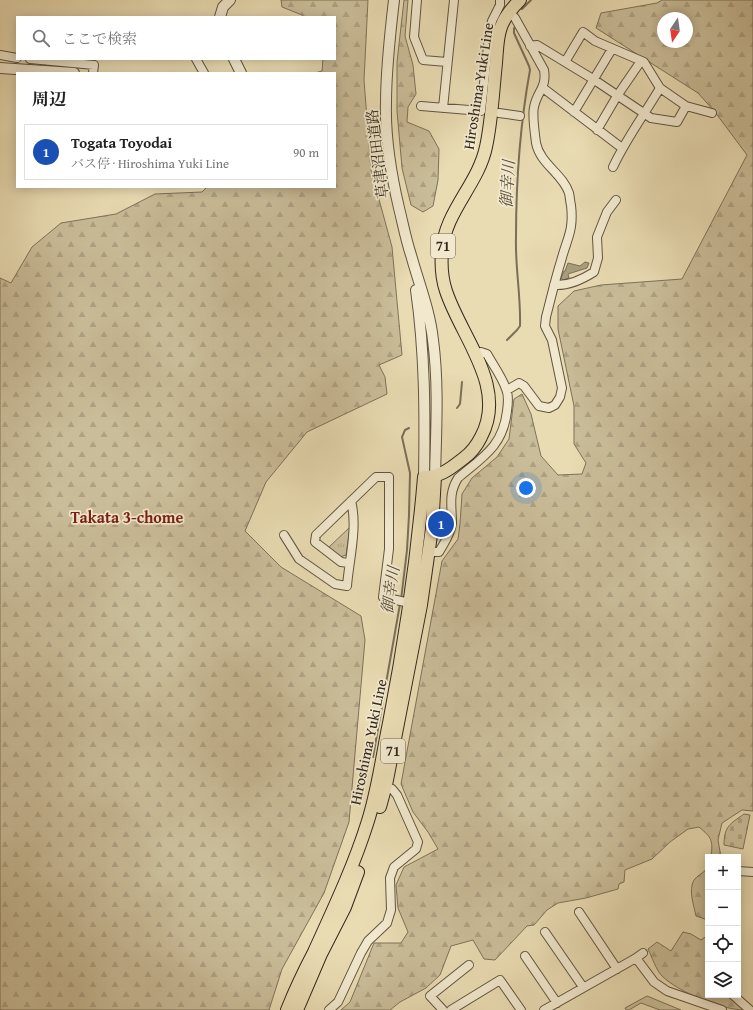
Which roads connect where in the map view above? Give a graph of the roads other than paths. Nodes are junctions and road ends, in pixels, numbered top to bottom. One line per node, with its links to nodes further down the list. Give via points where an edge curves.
1 (230, 0): 8 (street, via 223,7)
2 (394, 0): 43 (street, 草津沼田道路, via 387,71 388,138 399,207 433,340 436,397)
3 (417, 0): 17 (street, via 414,37 423,60)
4 (454, 0): 17 (street)
5 (500, 0): 30 (street, via 489,37 483,111)
6 (520, 0): 7 (main road, Hiroshima Yuki Line / 71)
7 (509, 11): 9 (street); 41 (main road, Hiroshima Yuki Line / 71, via 499,33 486,148 482,161 450,219 442,252 445,290 456,318)
8 (220, 16)
9 (530, 46): 18 (street, via 537,45); 25 (street, via 544,70)
10 (612, 49): 16 (street); 18 (street, via 583,32); 24 (street)
11 (0, 55): 12 (street)
12 (16, 58)
13 (41, 60): 21 (street, via 94,65)
14 (197, 60): 22 (street)
15 (234, 60): 23 (street)
16 (641, 61): 26 (street); 27 (street)
17 (447, 62): 30 (street)
18 (565, 62): 24 (street)
19 (0, 68): 20 (street)
20 (59, 72)
21 (93, 72)
22 (203, 72)
23 (240, 72)
24 (593, 79): 27 (street); 31 (street)
25 (543, 88): 31 (street); 40 (street, via 536,99 534,109 536,144 569,193 572,217 571,231)
26 (660, 88): 29 (street); 34 (street)
27 (617, 96): 34 (street); 36 (street)
28 (421, 106): 30 (street)
29 (686, 106): 33 (street); 34 (street, via 677,122 651,118)
30 (443, 108)
31 (574, 112): 36 (street)
32 (499, 113): 35 (street)
33 (712, 113)
34 (645, 114): 37 (street)
35 (520, 116)
36 (597, 130): 37 (street)
37 (622, 148): 38 (street)
38 (613, 167)
39 (616, 200): 40 (street, via 607,212 597,237 598,258 594,272 561,285)
40 (554, 285): 42 (street, via 545,326 552,340 562,388 560,397 555,405 549,408 539,406 524,386 518,383)
41 (476, 354): 42 (street, via 487,354); 43 (main road, Hiroshima Yuki Line / 71, via 489,397 484,432 467,456 454,466)
42 (507, 390): 46 (street, via 506,420 500,438 490,452 458,478 450,501 452,524 449,534 439,552)
43 (430, 477): 46 (main road, Hiroshima Yuki Line / 71); 48 (main road, Hiroshima Yuki Line / 71, via 420,528)
44 (351, 501): 47 (street, via 354,528); 47 (street, via 316,535 315,542 341,562); 48 (street, via 376,477 389,477 389,549 383,597)
45 (284, 535): 47 (street, via 299,559 335,584 347,586)
46 (428, 552): 48 (main road, Hiroshima Yuki Line / 71)
47 (349, 564)
48 (416, 604): 49 (main road, Hiroshima Yuki Line / 71)
49 (381, 785): 62 (main road, Hiroshima Yuki Line / 71, via 355,861); 63 (main road, Hiroshima Yuki Line / 71, via 373,831 345,907); 64 (street, via 392,789 397,795 418,842 416,849 394,867 390,878 391,910 386,923 368,941 338,1002)
50 (741, 871): 51 (street)
51 (753, 872)
52 (579, 912): 58 (street)
53 (545, 932): 59 (street)
54 (643, 953): 56 (street)
55 (525, 956): 61 (street)
56 (636, 958): 58 (street); 69 (street, via 654,982 667,992)
57 (469, 965): 65 (street, via 430,996)
58 (617, 969): 59 (street)
59 (583, 988): 61 (street)
60 (736, 998): 70 (street)
61 (557, 1003): 68 (street)
62 (287, 1010)
63 (297, 1010)
64 (329, 1010)
65 (443, 1010)
66 (451, 1010): 67 (street, via 500,980)
67 (521, 1010)
68 (544, 1010)
69 (722, 1010)
70 (750, 1010)

